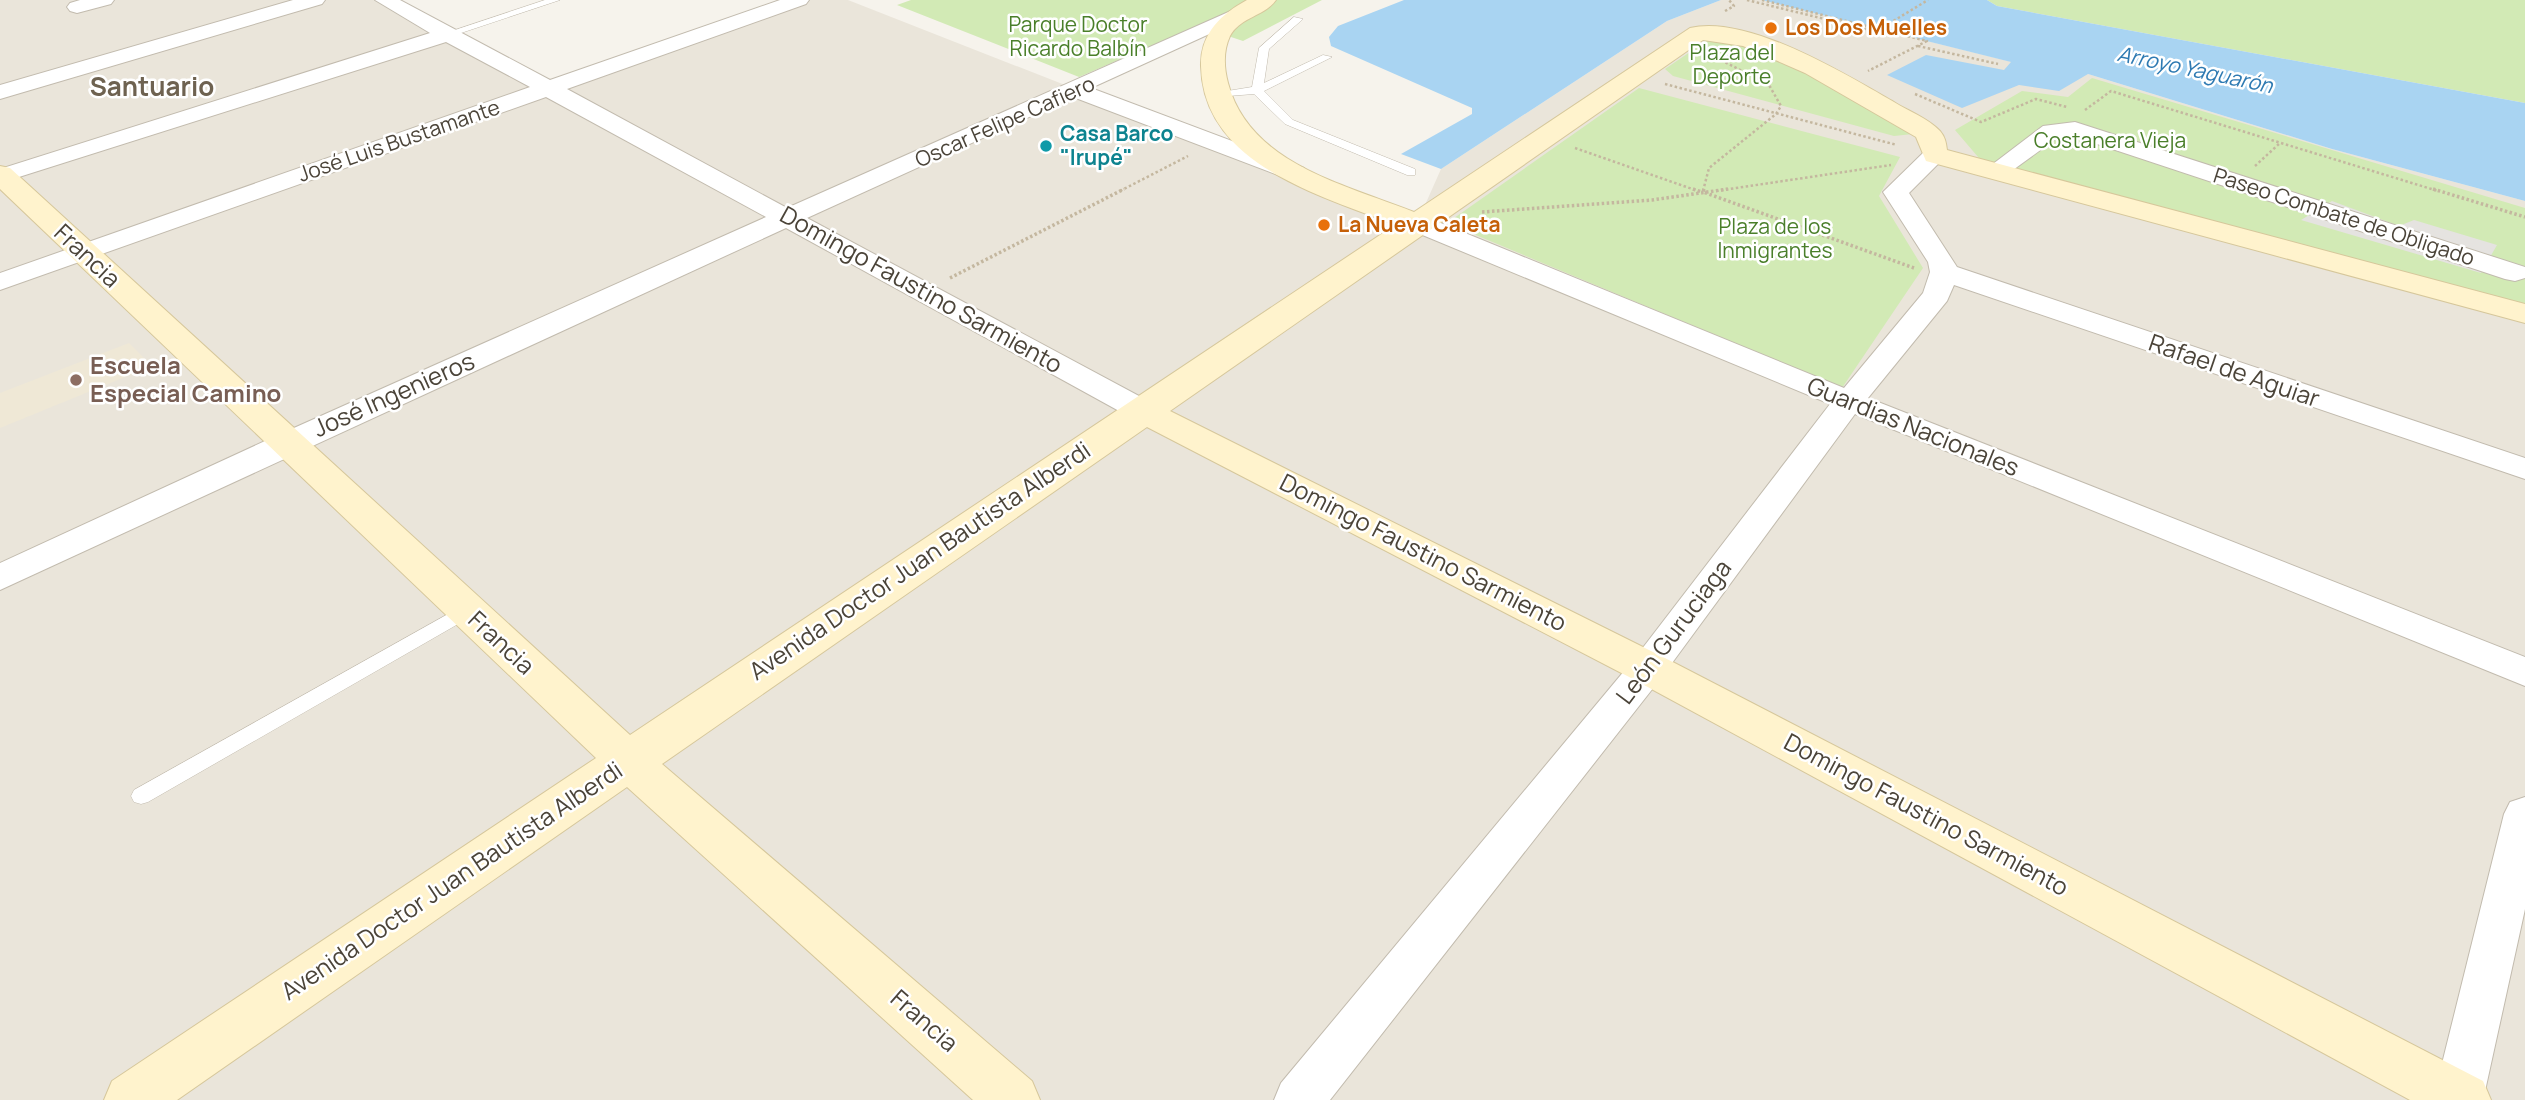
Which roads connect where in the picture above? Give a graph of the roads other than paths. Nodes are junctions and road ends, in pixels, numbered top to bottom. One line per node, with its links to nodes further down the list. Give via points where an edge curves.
1 (104, 0): 7 (street)
2 (315, 0): 15 (street)
3 (384, 0): 10 (street, Domingo Faustino Sarmiento)
4 (555, 0): 10 (lane)
5 (799, 0): 12 (street, José Luis Bustamante)
6 (1260, 1): 8 (main road, Oscar Felipe Cafiero)
7 (77, 7)
8 (1233, 16): 13 (street, Oscar Felipe Cafiero); 16 (main road, Guardias Nacionales, via 1217,37 1212,60)
9 (1298, 19): 14 (lane, via 1264,48)
10 (445, 35): 12 (street, Domingo Faustino Sarmiento); 21 (street)
11 (1327, 57): 14 (lane)
12 (551, 88): 23 (street, Domingo Faustino Sarmiento); 25 (street, José Luis Bustamante)
13 (1075, 90): 17 (street, Guardias Nacionales); 23 (street, Oscar Felipe Cafiero)
14 (1257, 90): 16 (lane); 20 (lane, via 1289,122)
15 (0, 92)
16 (1224, 107): 17 (street, Guardias Nacionales, via 1219,128); 22 (main road, Guardias Nacionales, via 1247,142)
17 (1186, 132): 22 (street, Guardias Nacionales)
18 (1931, 160): 19 (main road); 24 (main road, Avenida Doctor Juan Bautista Alberdi, via 1932,138 1913,124 1764,44 1713,31 1684,41); 27 (street, via 1896,192 1941,262)
19 (1997, 170): 26 (street, Paseo Combate de Obligado, via 2051,131 2075,129 2238,183); 29 (main road)
20 (1411, 172)
21 (1, 175): 25 (main road, Francia)
22 (1304, 176): 24 (main road, Guardias Nacionales)
23 (791, 219): 31 (street, Domingo Faustino Sarmiento); 32 (street, José Ingenieros)
24 (1423, 219): 30 (street, Guardias Nacionales); 31 (main road, Avenida Doctor Juan Bautista Alberdi)
25 (83, 253): 28 (street, José Luis Bustamante); 32 (main road, Francia)
26 (2520, 264): 29 (street)
27 (1942, 275): 30 (street, León Guruciaga, via 1937,295); 33 (street, Rafael de Aguiar)
28 (0, 282)
29 (2516, 312)
30 (1849, 401): 36 (street, León Guruciaga); 37 (street, Guardias Nacionales)
31 (1141, 410): 36 (main road, Domingo Faustino Sarmiento); 38 (main road, Avenida Doctor Juan Bautista Alberdi)
32 (287, 443): 34 (street, José Ingenieros); 35 (main road, Francia)
33 (2525, 470)
34 (0, 578)
35 (466, 611): 38 (main road, Francia); 39 (lane)
36 (1648, 668): 41 (main road, Domingo Faustino Sarmiento); 44 (street, León Guruciaga)
37 (2525, 673)
38 (628, 761): 42 (main road, Avenida Doctor Juan Bautista Alberdi); 43 (main road, Francia)
39 (141, 796)
40 (2525, 814): 41 (street)
41 (2460, 1099)
42 (131, 1100)
43 (1013, 1100)
44 (1299, 1100)

